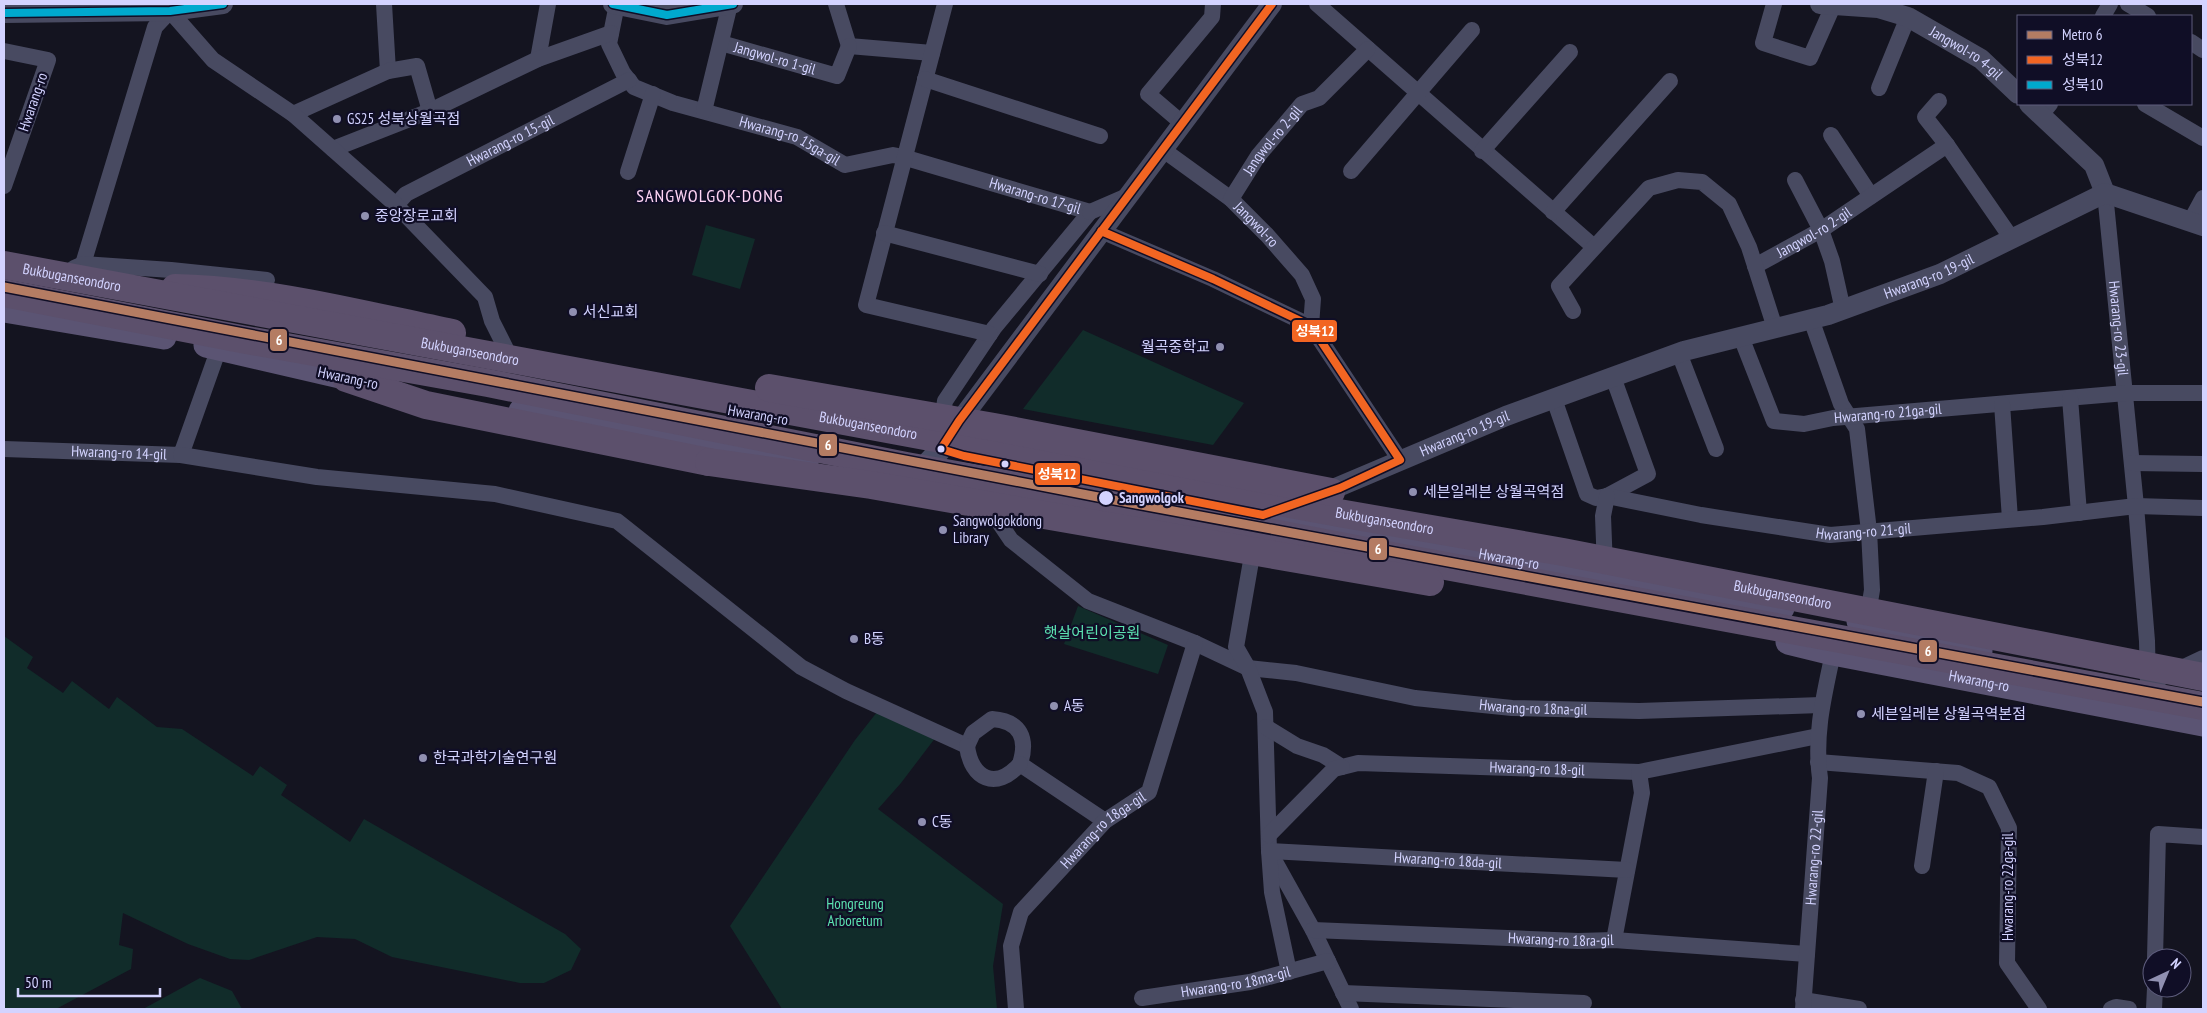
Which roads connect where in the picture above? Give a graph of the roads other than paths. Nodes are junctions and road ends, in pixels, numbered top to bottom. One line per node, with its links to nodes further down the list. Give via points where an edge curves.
1 (223, 4): 17 (street)
2 (384, 4): 33 (street)
3 (548, 4): 32 (street)
4 (615, 4): 5 (street, Jangwol-ro 1-gil, via 667,15); 23 (street, Jangwol-ro 1-gil)
5 (731, 4): 24 (street, Jangwol-ro 1-gil)
6 (836, 4): 26 (street)
7 (945, 4): 31 (street)
8 (1213, 4): 47 (street, via 1212,17 1148,94)
9 (1272, 4): 47 (street)
10 (1317, 4): 27 (street)
11 (1774, 4): 14 (street, Jangwol-ro 4-gil, via 1763,43 1810,58)
12 (2110, 4): 19 (street)
13 (2128, 4): 20 (street)
14 (1826, 5): 21 (street, Jangwol-ro 4-gil, via 1878,8)
15 (88, 8): 16 (street); 18 (street)
16 (143, 8): 17 (street)
17 (170, 11): 46 (street, via 213,60); 78 (street, via 155,27)
18 (4, 13)
19 (2104, 15)
20 (2146, 15)
21 (1908, 17): 37 (street); 38 (street, Jangwol-ro 4-gil, via 1980,59)
22 (1472, 30): 40 (street)
23 (611, 33): 32 (street); 35 (street, Jangwol-ro 1-gil, via 609,44)
24 (721, 43): 26 (street, Jangwol-ro 1-gil, via 837,76); 45 (street)
25 (2192, 43): 28 (street)
26 (849, 46): 31 (street)
27 (1368, 49): 40 (street); 64 (street, Jangwol-ro 2-gil, via 1319,98 1302,104 1258,156)
28 (2203, 50)
29 (4, 51): 59 (street, Hwarang-ro, via 48,60)
30 (1570, 52): 54 (street)
31 (932, 54): 34 (street)
32 (538, 59): 44 (street)
33 (388, 71): 44 (street, via 417,66); 46 (street)
34 (925, 79): 49 (street); 55 (street)
35 (629, 80): 39 (street, Hwarang-ro 15ga-gil, via 634,87); 65 (street, Hwarang-ro 15-gil, via 406,194)
36 (1670, 81): 67 (street)
37 (1879, 88)
38 (2017, 93)
39 (653, 94): 45 (street, Hwarang-ro 15ga-gil); 57 (street)
40 (1418, 94): 54 (street); 56 (street)
41 (1939, 101): 51 (street, via 1925,117)
42 (2147, 105): 50 (street)
43 (2040, 108): 60 (street, via 2094,164)
44 (430, 111): 52 (street)
45 (704, 111): 55 (street, Hwarang-ro 15ga-gil, via 797,137 845,165 893,155)
46 (293, 114): 52 (street)
47 (1182, 123): 53 (street)
48 (1831, 135): 62 (street)
49 (1100, 136)
50 (2203, 138)
51 (1947, 144): 62 (street, Jangwol-ro 2-gil); 72 (street)
52 (333, 149): 65 (street)
53 (1162, 150): 61 (street); 64 (street, Jangwol-ro)
54 (1482, 151): 67 (street)
55 (904, 157): 66 (street, Hwarang-ro 17-gil); 71 (street)
56 (1352, 171)
57 (628, 172)
58 (1795, 180): 69 (street)
59 (4, 186)
60 (2105, 193): 68 (street); 72 (street, Hwarang-ro 19-gil); 95 (street, Hwarang-ro 23-gil)
61 (1127, 196): 66 (street); 70 (street)
62 (1871, 196): 69 (street, Jangwol-ro 2-gil)
63 (2203, 198): 68 (street)
64 (1231, 199): 86 (street, Jangwol-ro, via 1302,275 1312,299)
65 (396, 205): 92 (street, via 485,297 492,321)
66 (1090, 212): 77 (street, Hwarang-ro 17-gil)
67 (1553, 212): 73 (street)
68 (2196, 224)
69 (1821, 230): 75 (street, Jangwol-ro 2-gil); 82 (street)
70 (1101, 231): 86 (street, via 1214,279); 102 (street)
71 (884, 233): 77 (street); 88 (street, via 866,305)
72 (2012, 239): 82 (street, Hwarang-ro 19-gil, via 1940,274)
73 (1594, 247): 75 (street, Jangwol-ro 2-gil, via 1649,188 1678,180 1702,182 1729,204); 83 (street, Jangwol-ro 2-gil, via 1559,286)
74 (4, 265): 119 (highway, Bukbuganseondoro, bridge)
75 (1755, 266): 87 (street, Jangwol-ro 2-gil)
76 (4, 274): 78 (main road, Hwarang-ro, via 46,281)
77 (1040, 274): 88 (street, Hwarang-ro 17-gil)
78 (78, 275): 79 (street, via 171,270); 85 (main road, Hwarang-ro); 119 (highway, bridge, via 273,295 452,333 994,427 1290,483 1438,515)
79 (267, 280)
80 (4, 293): 120 (highway, Bukbuganseondoro, bridge, via 488,383 906,466)
81 (4, 310): 90 (main road, Hwarang-ro)
82 (1843, 310): 84 (street, Hwarang-ro 19-gil)
83 (1573, 311)
84 (1812, 319): 87 (street, Hwarang-ro 19-gil); 100 (street)
85 (269, 324): 90 (main road, via 234,328); 92 (main road, Hwarang-ro)
86 (1310, 326): 105 (street)
87 (1775, 328): 89 (street, Hwarang-ro 19-gil)
88 (990, 334): 102 (street, Hwarang-ro 17-gil, via 945,401)
89 (1742, 337): 91 (street, Hwarang-ro 19-gil); 100 (street, Hwarang-ro 21ga-gil, via 1774,421 1804,424)
90 (219, 348): 94 (main road, Hwarang-ro); 104 (street, Hwarang-ro 14-gil)
91 (1679, 353): 93 (street, Hwarang-ro 19-gil); 103 (street)
92 (519, 374): 102 (main road, Hwarang-ro)
93 (1612, 377): 98 (street, Hwarang-ro 19-gil); 111 (street, via 1648,474)
94 (346, 378): 109 (main road, Hwarang-ro); 120 (highway, bridge, via 426,405 709,462 871,486 1435,583)
95 (2126, 393): 96 (street, Hwarang-ro 21ga-gil); 97 (street, Hwarang-ro 21ga-gil); 106 (street, Hwarang-ro 23-gil)
96 (2203, 393)
97 (2070, 398): 99 (street, Hwarang-ro 21ga-gil); 115 (street)
98 (1554, 399): 105 (street, Hwarang-ro 19-gil); 111 (street, via 1586,494 1596,498)
99 (2002, 404): 100 (street, Hwarang-ro 21ga-gil); 116 (street)
100 (1849, 417): 118 (street, via 1858,429)
101 (4, 449): 104 (street, Hwarang-ro 14-gil)
102 (941, 449): 108 (main road, Hwarang-ro); 109 (main road)
103 (1716, 449)
104 (181, 455): 137 (street, via 317,477 495,494 617,521 801,667)
105 (1400, 460): 117 (street, Hwarang-ro 19-gil)
106 (2132, 464): 107 (street); 112 (street, Hwarang-ro 23-gil)
107 (2203, 464)
108 (1067, 477): 113 (main road); 117 (main road, Hwarang-ro)
109 (910, 482): 110 (main road, Hwarang-ro)
110 (980, 495): 113 (main road, Hwarang-ro); 124 (street, via 1011,540 1088,601)
111 (1607, 496): 118 (street, Hwarang-ro 21-gil, via 1830,535); 121 (street, via 1603,516)
112 (2136, 506): 114 (street, Hwarang-ro 21-gil); 115 (street, Hwarang-ro 21-gil); 130 (street, Hwarang-ro 23-gil)
113 (1063, 508): 117 (main road, Hwarang-ro)
114 (2203, 508)
115 (2079, 513): 116 (street, Hwarang-ro 21-gil)
116 (2010, 520): 118 (street, Hwarang-ro 21-gil)
117 (1260, 525): 121 (main road, Hwarang-ro); 125 (main road, Hwarang-ro); 128 (street, via 1236,647)
118 (1869, 531): 122 (street, via 1872,590)
119 (1563, 552): 129 (highway, Bukbuganseondoro, bridge)
120 (1491, 574): 133 (highway, Bukbuganseondoro, bridge)
121 (1605, 576): 122 (main road, Hwarang-ro)
122 (1866, 622): 123 (main road, Hwarang-ro)
123 (1920, 639): 127 (main road, via 1905,650); 130 (main road, Hwarang-ro)
124 (1195, 643): 128 (street); 143 (street, Hwarang-ro 18ga-gil, via 1149,792)
125 (1833, 653): 127 (main road, Hwarang-ro); 132 (street, Hwarang-ro 22-gil)
126 (2203, 658): 130 (street)
127 (1903, 665): 134 (main road, Hwarang-ro)
128 (1248, 668): 132 (street, Hwarang-ro 18na-gil, via 1296,673 1415,698 1512,708 1639,711); 135 (street, via 1265,712)
129 (2203, 677)
130 (2148, 684): 131 (main road, Hwarang-ro)
131 (2203, 694)
132 (1821, 705): 136 (street, Hwarang-ro 22-gil)
133 (2203, 706)
134 (2203, 724)
135 (1266, 727): 140 (street); 145 (street)
136 (1818, 736): 138 (street, Hwarang-ro 22-gil); 142 (street, Hwarang-ro 18-gil)
137 (967, 746): 139 (street, via 975,771 985,777 1005,778); 139 (street, via 983,725 992,719 1002,720 1014,726 1023,738)
138 (1818, 762): 141 (street, Hwarang-ro 22ga-gil); 151 (street, Hwarang-ro 22-gil, via 1820,778)
139 (1020, 764): 143 (street)
140 (1342, 767): 142 (street, Hwarang-ro 18-gil, via 1358,763); 145 (street, via 1334,769)
141 (1936, 771): 146 (street); 158 (street, Hwarang-ro 22ga-gil, via 1958,773 1989,786 2009,828 2007,963)
142 (1639, 772): 147 (street, via 1642,793)
143 (1106, 821): 159 (street, Hwarang-ro 18ga-gil, via 1021,912 1011,946)
144 (2203, 837): 150 (street, via 2158,834)
145 (1269, 843): 147 (street, Hwarang-ro 18da-gil); 148 (street); 153 (street, via 1272,892)
146 (1922, 866)
147 (1627, 870): 149 (street)
148 (1313, 930): 149 (street, Hwarang-ro 18ra-gil); 152 (street)
149 (1614, 940): 151 (street, Hwarang-ro 18ra-gil)
150 (2155, 948)
151 (1807, 954): 157 (street, Hwarang-ro 22-gil)
152 (1328, 961): 153 (street, Hwarang-ro 18ma-gil); 154 (street)
153 (1290, 972): 155 (street, Hwarang-ro 18ma-gil, via 1250,982)
154 (1343, 993): 156 (street); 160 (street)
155 (1142, 998)
156 (1584, 1003)
157 (1803, 1005): 161 (street)
158 (2033, 1007)
159 (1016, 1009)
160 (1351, 1009)
161 (1859, 1009)
162 (2111, 1009): 163 (street)
163 (2129, 1009)

